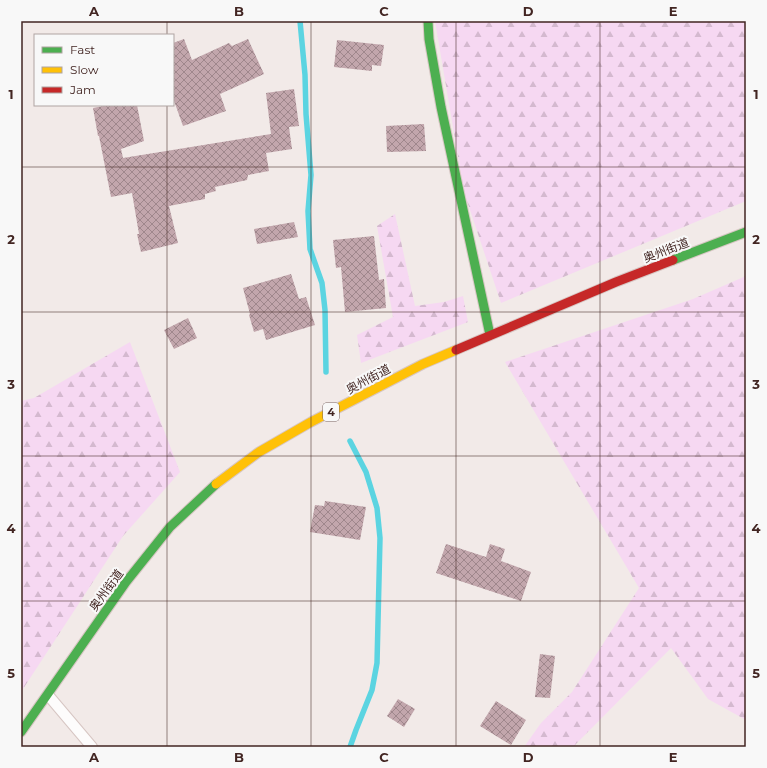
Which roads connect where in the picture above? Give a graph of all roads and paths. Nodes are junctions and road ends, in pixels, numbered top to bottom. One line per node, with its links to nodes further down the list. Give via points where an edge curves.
1 (428, 21): 3 (main road, via 440,107)
2 (746, 232): 3 (main road, 奥州街道 / 4, via 616,282)
3 (490, 335): 4 (main road, 奥州街道 / 4, via 422,364 311,422 259,452 216,484 170,527 131,576)
4 (48, 695): 5 (main road, 奥州街道 / 4); 6 (lane)
5 (21, 732)
6 (92, 747)

